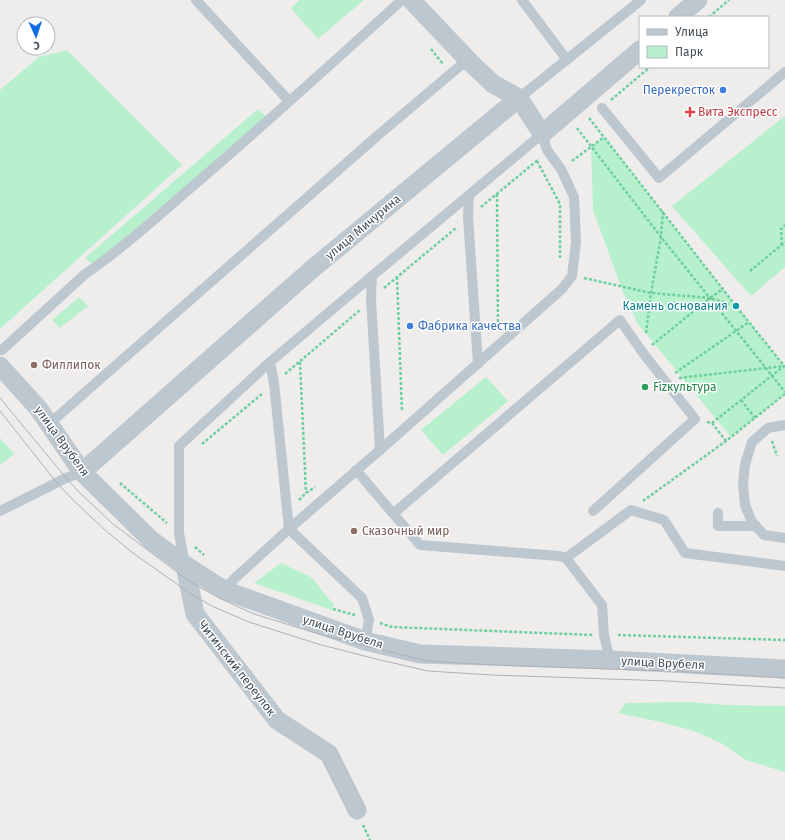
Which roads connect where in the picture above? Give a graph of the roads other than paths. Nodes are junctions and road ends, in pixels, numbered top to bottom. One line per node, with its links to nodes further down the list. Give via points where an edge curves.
1 (196, 0): 12 (lane)
2 (408, 0): 8 (street); 12 (lane)
3 (522, 0): 9 (lane)
4 (641, 0): 9 (lane)
5 (698, 0): 6 (street)
6 (679, 16)
7 (639, 51): 14 (street)
8 (467, 60): 11 (street, via 493,84); 20 (lane)
9 (567, 60): 11 (lane)
10 (785, 72): 13 (lane, via 659,178)
11 (519, 98): 14 (street); 24 (street, улица Мичурина, via 311,270)
12 (289, 101): 17 (lane, via 226,159 84,275)
13 (602, 108)
14 (545, 142): 15 (lane); 19 (lane, via 574,197 576,242 572,276 562,289)
15 (469, 195): 16 (lane); 19 (lane, via 468,217)
16 (372, 276): 18 (lane); 22 (lane, via 371,300)
17 (1, 358): 24 (street, улица Врубеля)
18 (270, 362): 30 (lane); 33 (lane, via 179,446 179,534)
19 (478, 364): 22 (lane)
20 (57, 417)
21 (785, 425): 29 (lane, via 768,428 752,442 744,464 745,505)
22 (380, 450): 23 (lane)
23 (356, 470): 27 (lane); 30 (lane)
24 (82, 472): 25 (lane); 33 (street, улица Врубеля, via 151,540)
25 (0, 511)
26 (593, 511): 27 (lane, via 695,419 643,354 620,320)
27 (394, 513): 32 (lane, via 420,545)
28 (718, 513): 29 (lane, via 718,526)
29 (756, 526): 31 (lane, via 764,535)
30 (288, 528): 35 (lane); 36 (lane, via 362,598 369,620)
31 (785, 538)
32 (566, 558): 34 (lane, via 630,510 664,520 685,553); 37 (lane, via 602,605 604,635)
33 (186, 565): 35 (street, улица Врубеля); 39 (street, Читинский переулок, via 195,614 277,720 329,754)
34 (785, 566)
35 (224, 590): 36 (street, улица Врубеля)
36 (365, 641): 37 (street, улица Врубеля, via 420,654)
37 (610, 660): 38 (street, улица Врубеля)
38 (785, 668)
39 (357, 810)

